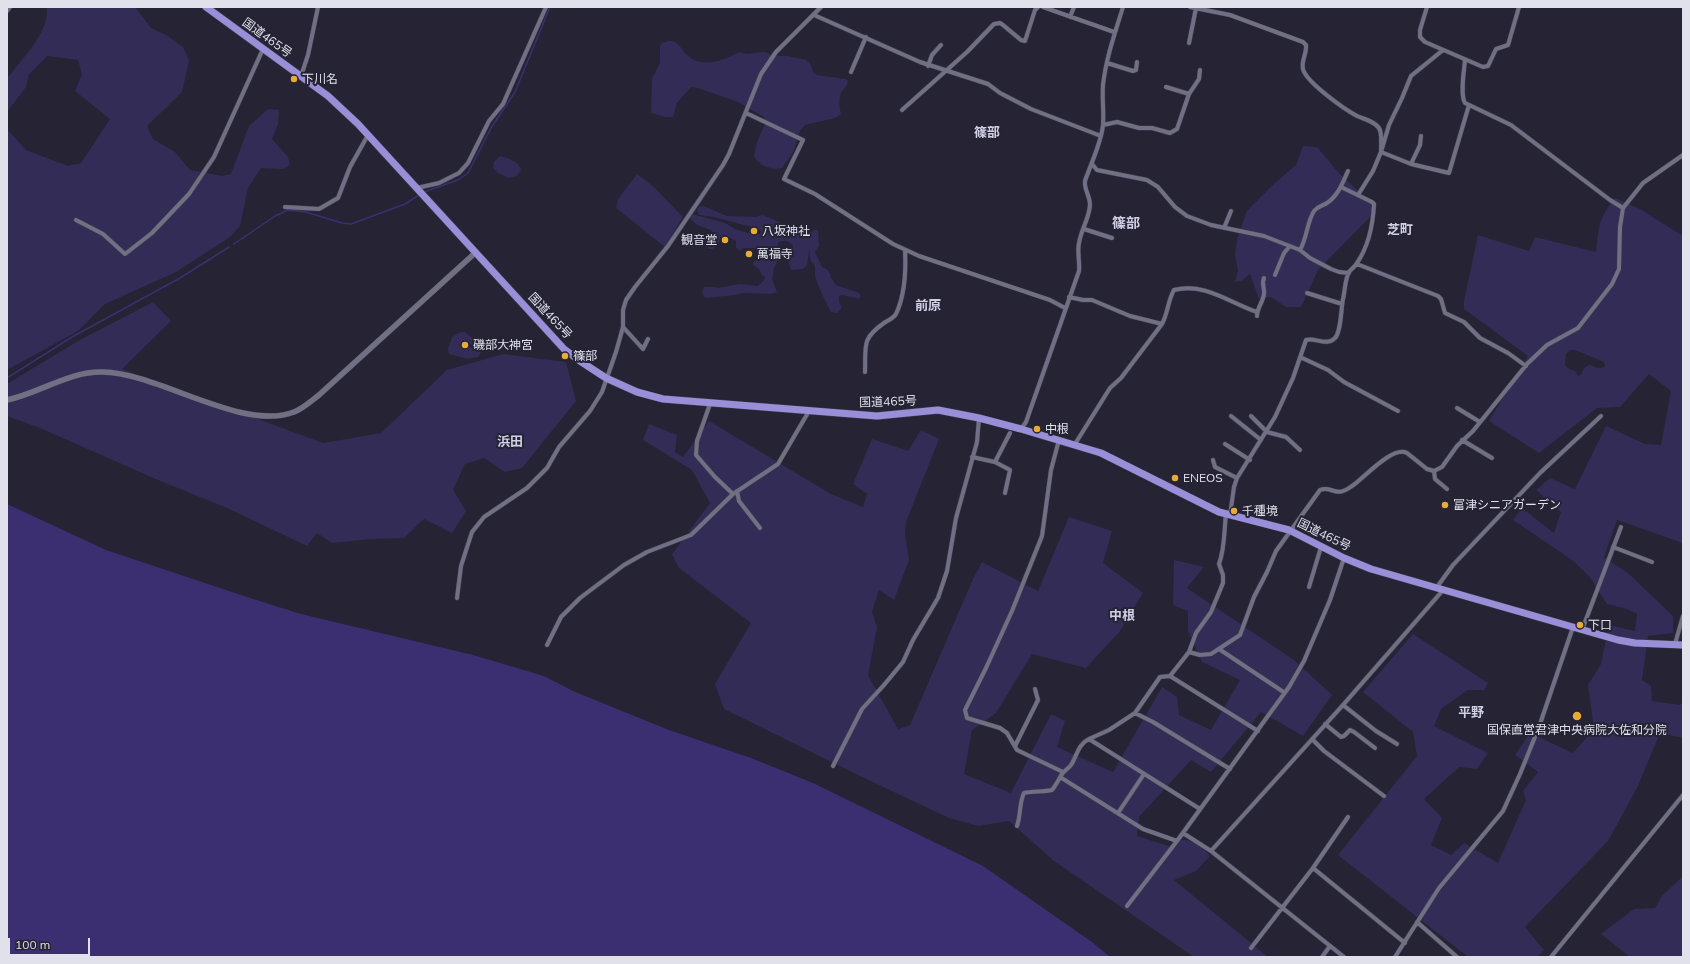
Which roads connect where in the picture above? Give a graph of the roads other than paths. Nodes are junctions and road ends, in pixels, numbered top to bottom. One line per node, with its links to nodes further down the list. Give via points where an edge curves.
1 (10, 7): 14 (street)
2 (206, 7): 21 (highway, 国道465号)
3 (318, 7): 30 (street)
4 (546, 7): 46 (street, via 503,104 489,121 468,163 459,173)
5 (821, 7): 15 (street)
6 (1038, 7): 28 (street, via 1024,41 1003,24 997,23)
7 (1043, 7): 16 (street)
8 (1074, 7): 16 (street)
9 (1123, 7): 17 (street)
10 (1190, 7): 13 (street)
11 (1427, 7): 22 (street, via 1420,37)
12 (1518, 7): 23 (street, via 1508,45 1496,48 1488,66 1483,67)
13 (1196, 8): 19 (street); 40 (street, via 1230,14 1306,45 1303,69 1308,78 1355,115 1377,126 1380,130)
14 (7, 11)
15 (814, 15): 18 (street); 35 (street, via 776,52 761,74)
16 (1070, 17): 17 (street)
17 (1114, 32): 25 (street)
18 (866, 37): 26 (street); 29 (street)
19 (1189, 43)
20 (942, 45): 26 (street, via 932,55)
21 (263, 49): 30 (highway, 国道465号); 51 (street, via 214,157 189,194 152,233 124,254 103,234)
22 (1443, 50): 23 (street); 40 (street, via 1411,76 1389,125)
23 (1465, 60): 33 (street, via 1463,102)
24 (1138, 62): 25 (street, via 1136,70 1133,71)
25 (1107, 63): 36 (street, via 1102,98)
26 (928, 66): 28 (street)
27 (1200, 70): 32 (street, via 1199,79)
28 (944, 71): 34 (street); 38 (street, via 988,84 1031,109)
29 (851, 72)
30 (301, 76): 37 (highway, 国道465号, via 328,96)
31 (1166, 87): 32 (street)
32 (1188, 94): 36 (street, via 1177,129 1171,133 1117,122)
33 (1469, 105): 43 (street, via 1449,173); 49 (street, via 1511,125)
34 (902, 110)
35 (746, 113): 56 (street, via 803,140 784,179 815,194); 68 (street, via 729,154 714,180 626,300)
36 (1103, 125): 38 (street)
37 (368, 135): 46 (highway, 国道465号); 48 (street, via 350,167 338,198 319,209)
38 (1101, 136): 42 (street)
39 (1421, 136): 43 (street)
40 (1381, 152): 43 (street); 47 (street)
41 (1683, 155): 49 (street, via 1643,184)
42 (1092, 164): 52 (street, via 1097,170 1147,180 1158,187 1175,207 1187,216); 53 (street, via 1084,186 1090,198)
43 (1412, 164)
44 (1348, 171): 45 (street)
45 (1341, 187): 47 (street); 57 (street, via 1332,199 1319,206 1313,213)
46 (420, 191): 58 (highway, 国道465号)
47 (1358, 195): 59 (street, via 1374,204 1366,245)
48 (285, 207)
49 (1623, 208): 71 (street, via 1619,268 1612,284 1578,328 1547,345)
50 (1231, 211): 52 (street)
51 (76, 220)
52 (1224, 228): 55 (street, via 1257,234)
53 (1084, 229): 54 (street); 64 (street, via 1078,245 1079,271)
54 (1112, 238)
55 (1290, 246): 57 (street); 61 (street, via 1284,253)
56 (905, 250): 66 (street, via 1050,300); 72 (street, via 906,268 895,316 872,332 866,340)
57 (1300, 250): 60 (street, via 1331,269)
58 (475, 253): 73 (highway, 国道465号, via 564,349); 74 (street, via 319,395 294,412 280,416 259,416 123,374 107,372 82,374)
59 (1357, 264): 60 (street); 71 (street, via 1438,296 1445,313 1464,322 1480,338)
60 (1349, 273): 65 (street)
61 (1275, 275)
62 (1264, 278): 67 (street, via 1264,294 1257,314 1206,290 1178,288 1170,296)
63 (1307, 293): 65 (street)
64 (1069, 297): 66 (street); 67 (street, via 1092,300 1130,316)
65 (1342, 304): 70 (street, via 1335,339 1324,342 1306,340)
66 (1065, 308): 84 (street)
67 (1162, 324): 90 (street, via 1121,378 1110,388)
68 (623, 327): 69 (street, via 643,349); 73 (street)
69 (648, 339)
70 (1300, 357): 78 (street, via 1328,370 1344,382); 85 (street, via 1293,378)
71 (1526, 366): 83 (street)
72 (865, 372)
73 (606, 378): 75 (highway, 国道465号, via 637,392 663,399); 113 (street, via 602,392 590,411 559,447 547,468 527,488 484,517 472,532 461,566)
74 (7, 400)
75 (710, 404): 77 (highway, 国道465号); 101 (street, via 697,441 696,455 715,477)
76 (1457, 408): 83 (street)
77 (809, 411): 82 (highway, 国道465号, via 877,416 938,410); 101 (street, via 778,464)
78 (1398, 411)
79 (1231, 416): 88 (street)
80 (1251, 416): 85 (street)
81 (1601, 416): 112 (street, via 1549,463 1453,565)
82 (980, 418): 84 (highway, 国道465号); 93 (street)
83 (1480, 422): 89 (street)
84 (1021, 429): 87 (highway, 国道465号)
85 (1267, 432): 88 (street); 92 (street, via 1286,437)
86 (1010, 433): 97 (street)
87 (1059, 440): 90 (highway, 国道465号); 132 (street, via 1050,470 1042,536 986,668 965,710 966,718 1000,728 1007,733)
88 (1261, 440): 96 (street)
89 (1462, 440): 94 (street); 98 (street, via 1447,462 1439,470)
90 (1076, 444): 103 (highway, 国道465号, via 1101,453)
91 (1225, 444): 96 (street)
92 (1300, 450)
93 (972, 457): 97 (street); 134 (street, via 956,518 947,571 938,598 903,662 862,709)
94 (1492, 458)
95 (1213, 460): 99 (street, via 1215,467)
96 (1250, 460): 99 (street)
97 (995, 462): 102 (street, via 1010,471)
98 (1434, 471): 100 (street, via 1435,479); 106 (street, via 1427,469 1404,451 1398,452 1380,462 1344,491 1338,492 1327,488 1320,490)
99 (1237, 478): 103 (street)
100 (1447, 489)
101 (735, 493): 105 (street); 118 (street, via 691,535 647,552 624,565 580,598 561,617)
102 (1005, 493)
103 (1228, 515): 106 (highway, 国道465号); 121 (street, via 1219,564 1223,583 1211,612 1196,633)
104 (1621, 527): 108 (street)
105 (760, 528)
106 (1289, 530): 107 (highway, 国道465号); 120 (street, via 1254,597 1240,635)
107 (1322, 547): 109 (highway, 国道465号); 111 (street)
108 (1613, 547): 110 (street); 116 (street)
109 (1344, 558): 112 (highway, 国道465号, via 1370,569); 124 (street, via 1330,600 1304,661)
110 (1652, 562)
111 (1309, 587)
112 (1440, 588): 115 (highway, 国道465号); 125 (street)
113 (457, 598)
114 (1683, 616): 117 (street)
115 (1573, 627): 116 (highway, 国道465号); 151 (street, via 1539,727 1503,811 1444,882)
116 (1582, 630): 117 (highway, 国道465号, via 1635,643)
117 (1675, 644): 119 (highway, 国道465号)
118 (547, 645)
119 (1683, 645)
120 (1219, 649): 121 (street, via 1211,654); 124 (street)
121 (1189, 652): 122 (street)
122 (1170, 676): 126 (street, via 1160,677); 128 (street)
123 (1035, 689): 132 (street, via 1038,700)
124 (1286, 693): 128 (street)
125 (1343, 705): 127 (street); 131 (street)
126 (1135, 713): 129 (street, via 1109,730); 135 (street)
127 (1325, 724): 130 (street); 133 (street, via 1341,737 1350,730)
128 (1258, 731): 135 (street)
129 (1089, 739): 136 (street, via 1084,741 1073,763); 137 (street)
130 (1312, 739): 140 (street); 147 (street)
131 (1397, 744)
132 (1014, 746): 136 (street, via 1017,750)
133 (1375, 748)
134 (833, 766)
135 (1230, 769): 141 (street)
136 (1063, 772): 138 (street)
137 (1144, 774): 141 (street); 142 (street)
138 (1060, 777): 142 (street); 144 (street, via 1052,790 1024,793)
139 (1683, 795): 159 (street)
140 (1384, 796)
141 (1200, 809): 145 (street)
142 (1118, 812): 146 (street, via 1143,829)
143 (1348, 817): 148 (street)
144 (1017, 826)
145 (1183, 833): 146 (street); 147 (street)
146 (1177, 841): 149 (street)
147 (1211, 851): 150 (street)
148 (1313, 868): 150 (street); 152 (street)
149 (1127, 906)
150 (1281, 908): 153 (street); 154 (street)
151 (1417, 922): 152 (street); 158 (street)
152 (1405, 944): 157 (street)
153 (1330, 946): 155 (street); 156 (street)
154 (1251, 948)
155 (1322, 957)
156 (1344, 957)
157 (1395, 957)
158 (1457, 957)
159 (1551, 957)

